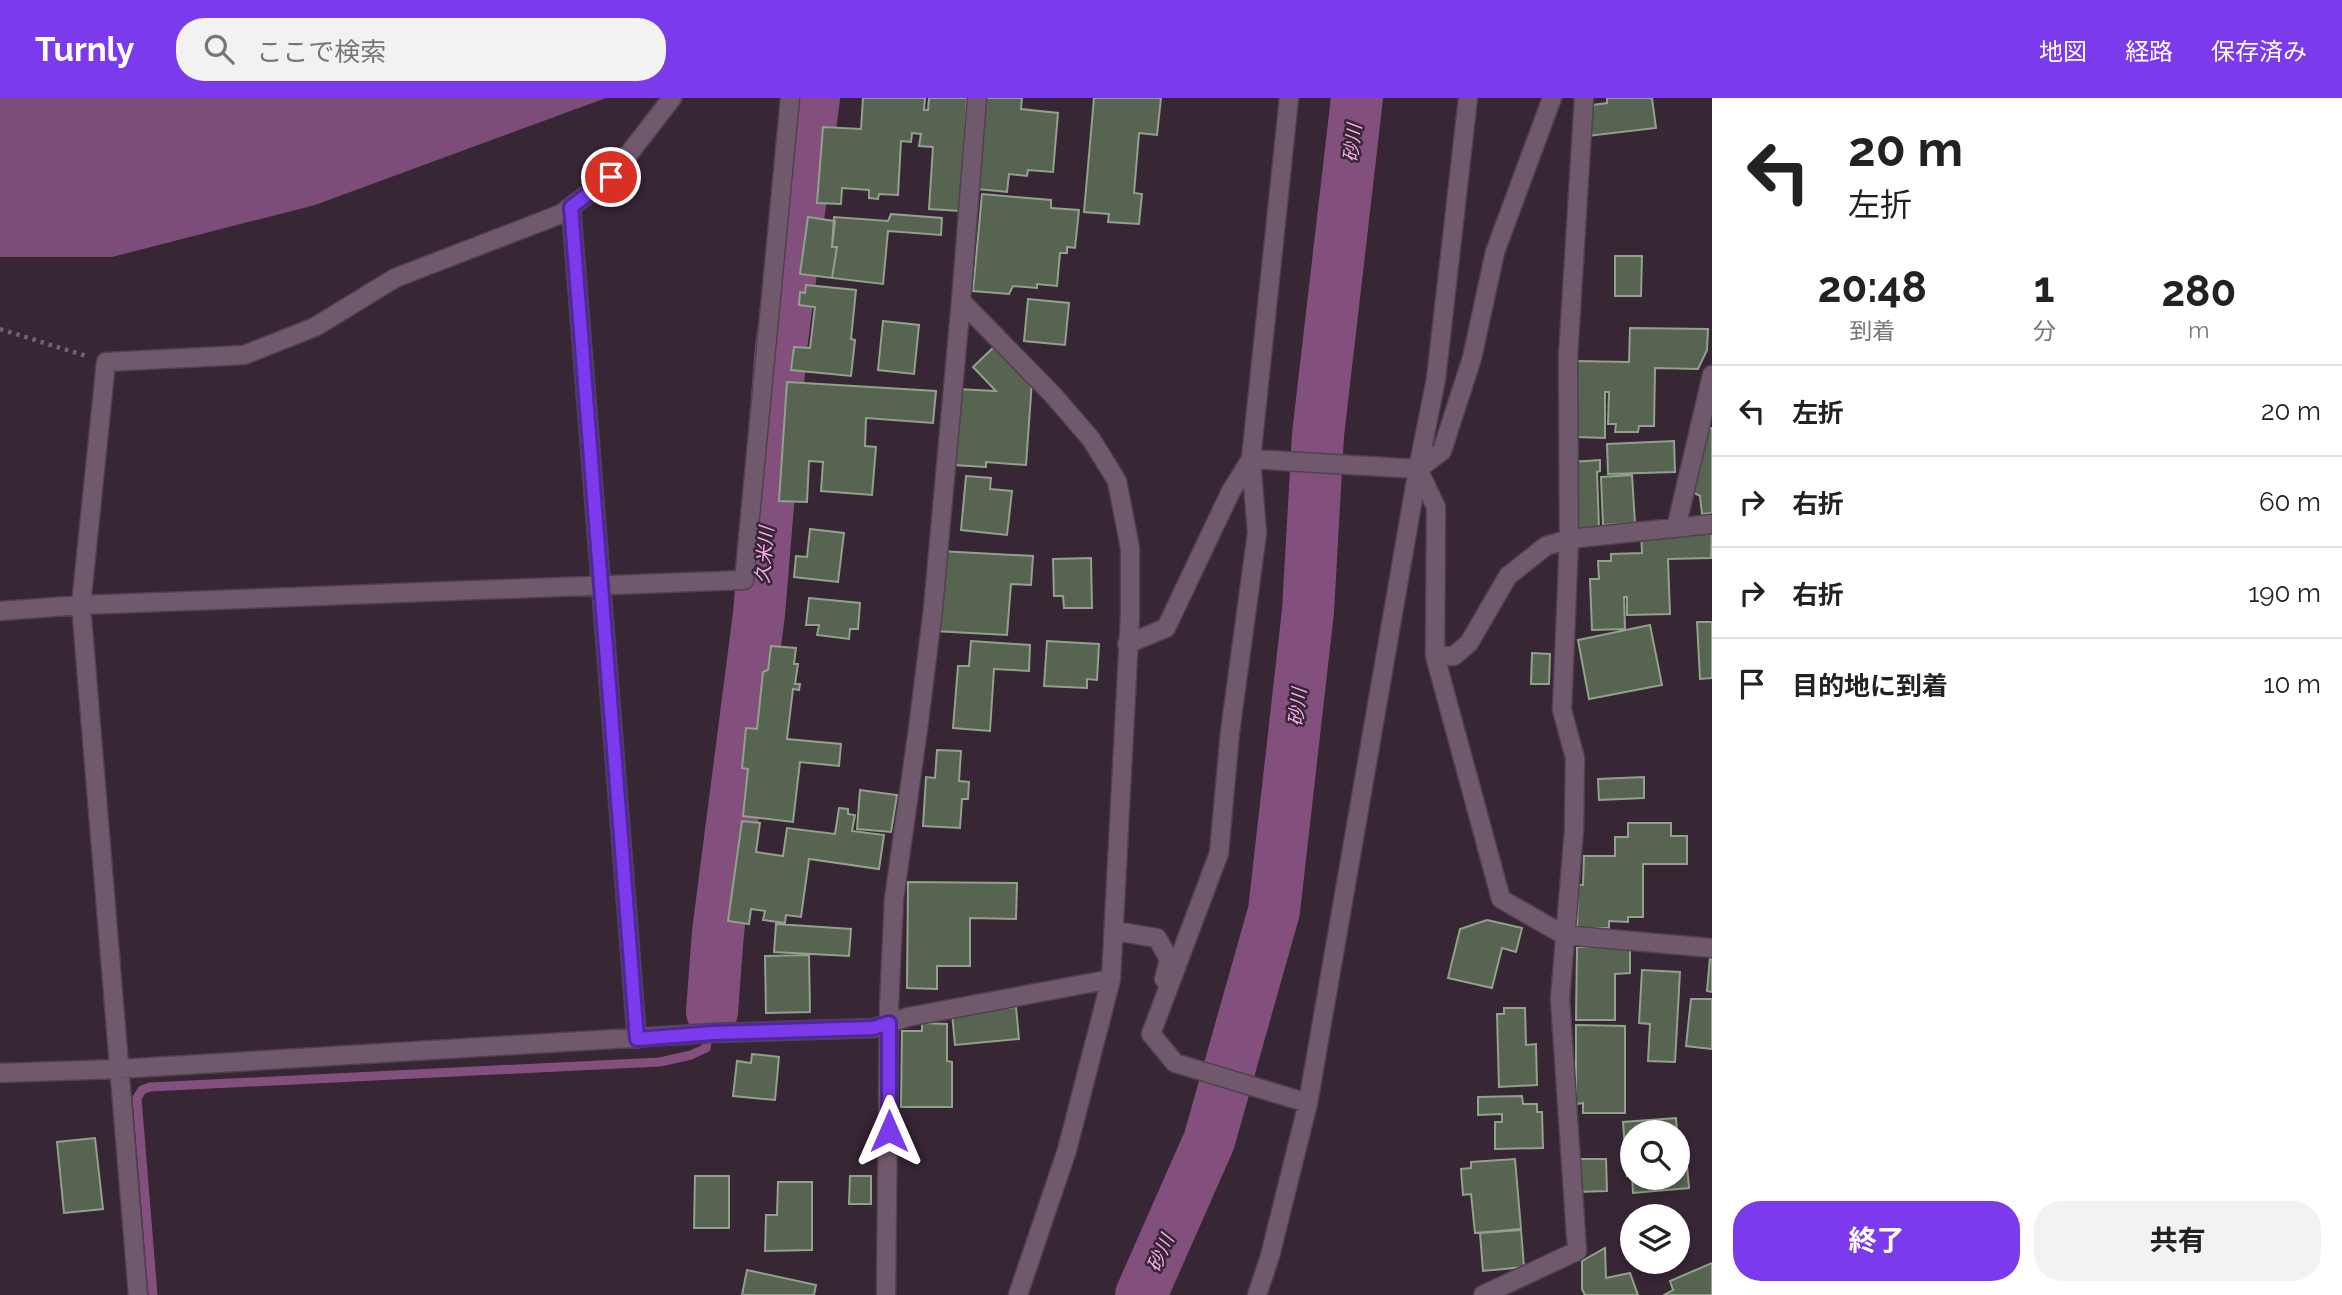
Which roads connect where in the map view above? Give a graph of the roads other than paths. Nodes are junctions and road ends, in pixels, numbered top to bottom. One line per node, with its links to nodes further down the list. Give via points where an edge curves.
1 (672, 98): 8 (street, via 611,177)
2 (790, 98): 16 (street, via 744,580)
3 (976, 98): 9 (street)
4 (1289, 98): 11 (street)
5 (1468, 98): 12 (street, via 1436,379)
6 (1552, 98): 12 (street, via 1495,252 1472,358 1442,451)
7 (1584, 98): 15 (street, via 1568,357)
8 (571, 207): 16 (street); 17 (street, via 395,278 315,327 244,355 106,362)
9 (961, 301): 19 (street, via 1091,439 1116,481 1130,548); 25 (street, via 933,609 894,899)
10 (1712, 375): 14 (street)
11 (1251, 459): 12 (street); 19 (street, via 1166,628); 26 (street, via 1257,533 1219,853)
12 (1418, 469): 20 (street, via 1436,507); 30 (street)
13 (1712, 524): 14 (street)
14 (1676, 528): 15 (street)
15 (1569, 539): 20 (street, via 1546,546 1508,576 1469,643 1454,656); 22 (street, via 1562,710 1575,758)
16 (600, 587): 17 (street); 27 (street)
17 (81, 605): 18 (street); 28 (street)
18 (0, 611)
19 (1127, 644): 21 (street)
20 (1435, 656): 22 (street, via 1501,899)
21 (1115, 931): 24 (street); 26 (street, via 1157,938 1169,959)
22 (1564, 935): 23 (street); 35 (street, via 1560,999 1577,1251)
23 (1712, 948)
24 (1111, 979): 25 (street); 33 (street, via 1067,1150)
25 (889, 1023): 27 (street, via 873,1028); 32 (street)
26 (1151, 1034): 30 (street, via 1175,1063)
27 (637, 1039): 28 (street)
28 (118, 1069): 29 (street); 31 (street)
29 (0, 1073)
30 (1308, 1103): 34 (street)
31 (138, 1295)
32 (886, 1295)
33 (1018, 1295)
34 (1256, 1295)
35 (1483, 1295)

